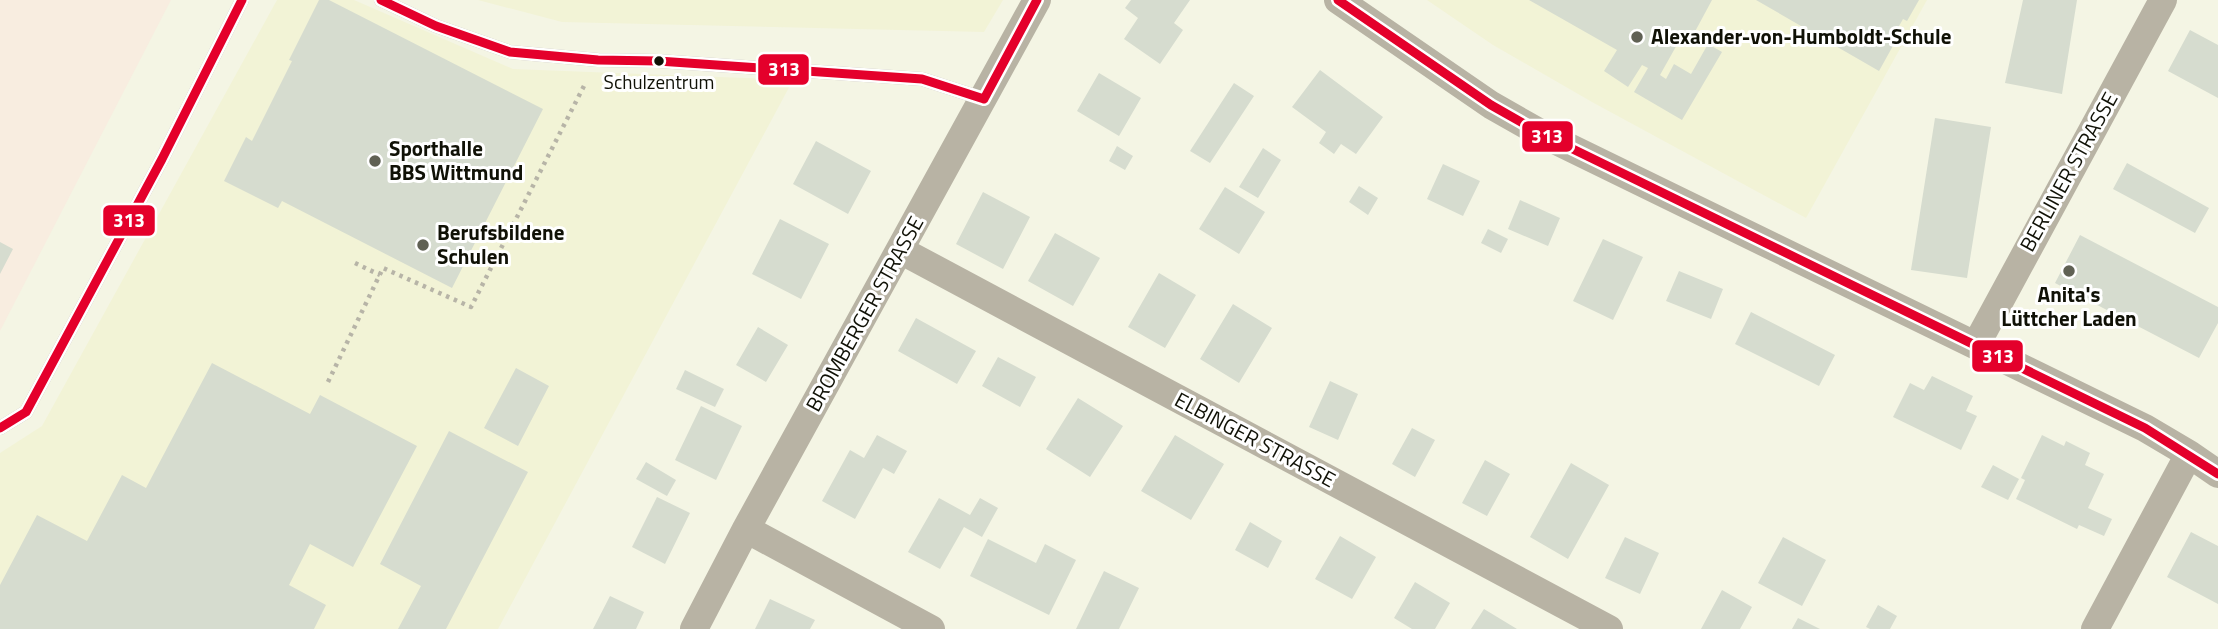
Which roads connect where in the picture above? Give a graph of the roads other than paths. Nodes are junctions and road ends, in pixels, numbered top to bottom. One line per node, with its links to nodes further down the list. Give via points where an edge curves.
1 (242, 0): 9 (lane, via 26,412)
2 (381, 0): 6 (lane, via 436,26 510,52 922,79)
3 (1037, 0): 6 (street, BROMBERGER STRASSE)
4 (1338, 0): 8 (street, via 1491,105 1542,134)
5 (2163, 0): 8 (street, BERLINER STRASSE)
6 (984, 99): 7 (street, BROMBERGER STRASSE)
7 (900, 250): 12 (street, BROMBERGER STRASSE); 15 (street, ELBINGER STRASSE)
8 (1976, 345): 10 (street)
9 (0, 428)
10 (2189, 454): 11 (street); 16 (street)
11 (2218, 474)
12 (746, 529): 13 (street, BROMBERGER STRASSE); 14 (street)
13 (694, 629)
14 (931, 629)
15 (1609, 629)
16 (2095, 629)

